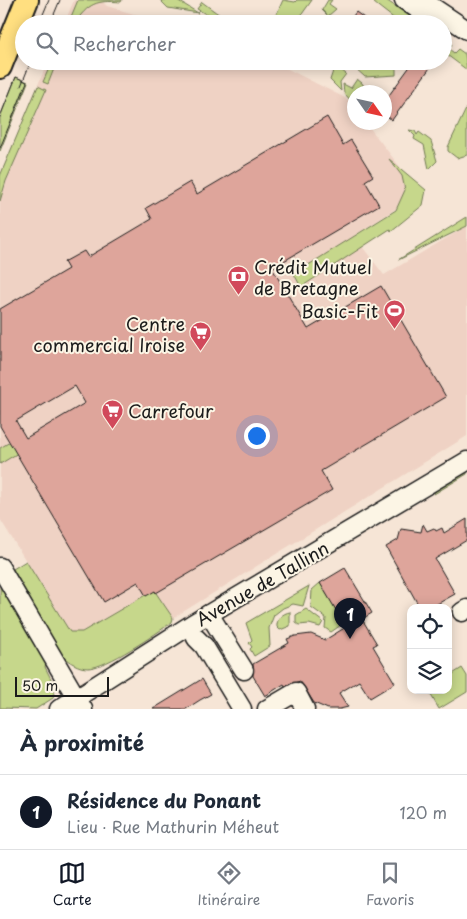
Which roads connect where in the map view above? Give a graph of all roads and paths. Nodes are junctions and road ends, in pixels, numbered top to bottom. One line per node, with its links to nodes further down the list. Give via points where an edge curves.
1 (27, 0): 5 (main road)
2 (35, 0): 6 (main road)
3 (404, 0): 7 (street)
4 (422, 0): 8 (street)
5 (21, 15)
6 (29, 15)
7 (427, 15)
8 (444, 15)
9 (452, 20): 11 (street)
10 (15, 29): 15 (main road)
11 (467, 30)
12 (452, 32): 13 (street)
13 (467, 43)
14 (15, 48): 16 (main road)
15 (0, 66)
16 (0, 84)
17 (467, 461): 19 (street, Avenue de Tallinn)
18 (0, 567): 22 (street)
19 (209, 614): 21 (street); 22 (street, Avenue de Tallinn)
20 (196, 638): 24 (street)
21 (244, 670)
22 (79, 703): 23 (street, Avenue de Tallinn)
23 (59, 709)
24 (242, 709)
25 (268, 709): 26 (street, via 296,692)
26 (305, 709)

